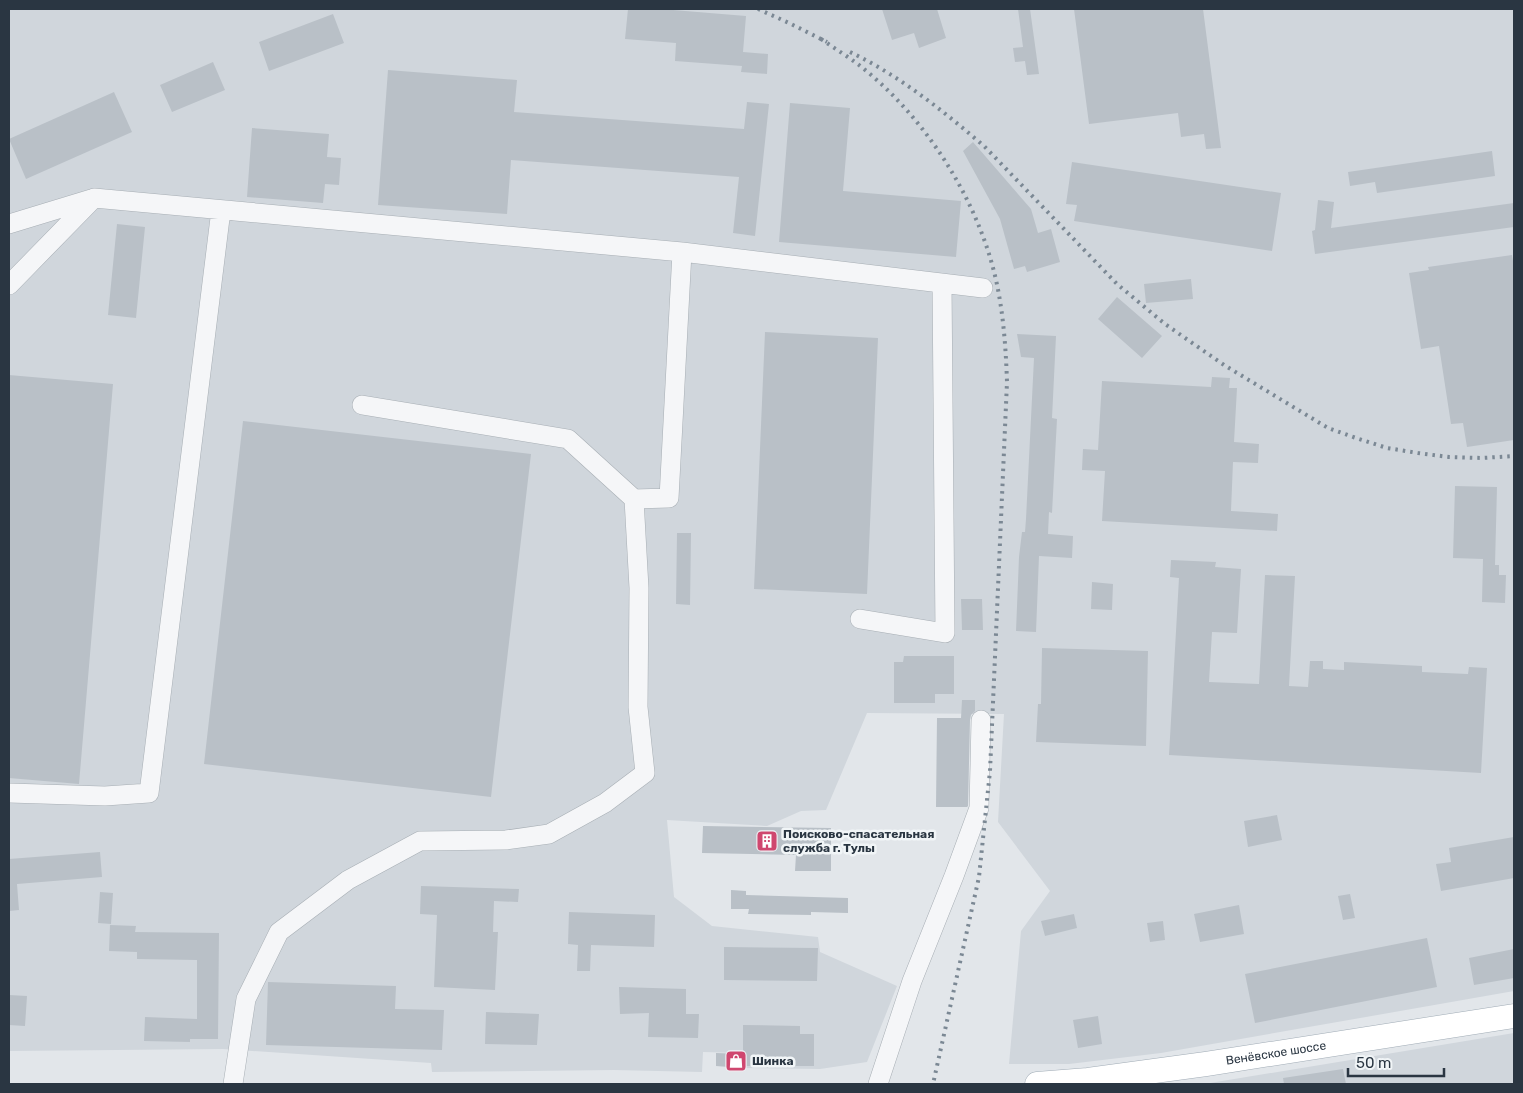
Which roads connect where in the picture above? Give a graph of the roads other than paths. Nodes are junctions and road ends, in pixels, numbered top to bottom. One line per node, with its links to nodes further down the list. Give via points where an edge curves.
1 (94, 198): 2 (lane); 3 (lane); 6 (lane)
2 (221, 210): 4 (lane); 12 (lane, via 149,793 105,796)
3 (9, 224)
4 (682, 252): 5 (lane); 9 (lane, via 669,498)
5 (942, 283): 7 (lane); 10 (lane, via 945,633)
6 (9, 285)
7 (982, 288)
8 (362, 406): 9 (lane, via 568,439)
9 (634, 499): 14 (lane, via 639,588 638,706 645,773 605,803 549,834 506,840 420,842 348,880 279,932 246,999)
10 (860, 619)
11 (982, 720): 15 (lane, via 979,808 954,876 906,978)
12 (9, 793)
13 (1514, 1016): 16 (main road, Венёвское шоссе, via 1206,1064)
14 (233, 1084)
15 (878, 1084)
16 (1037, 1084)

